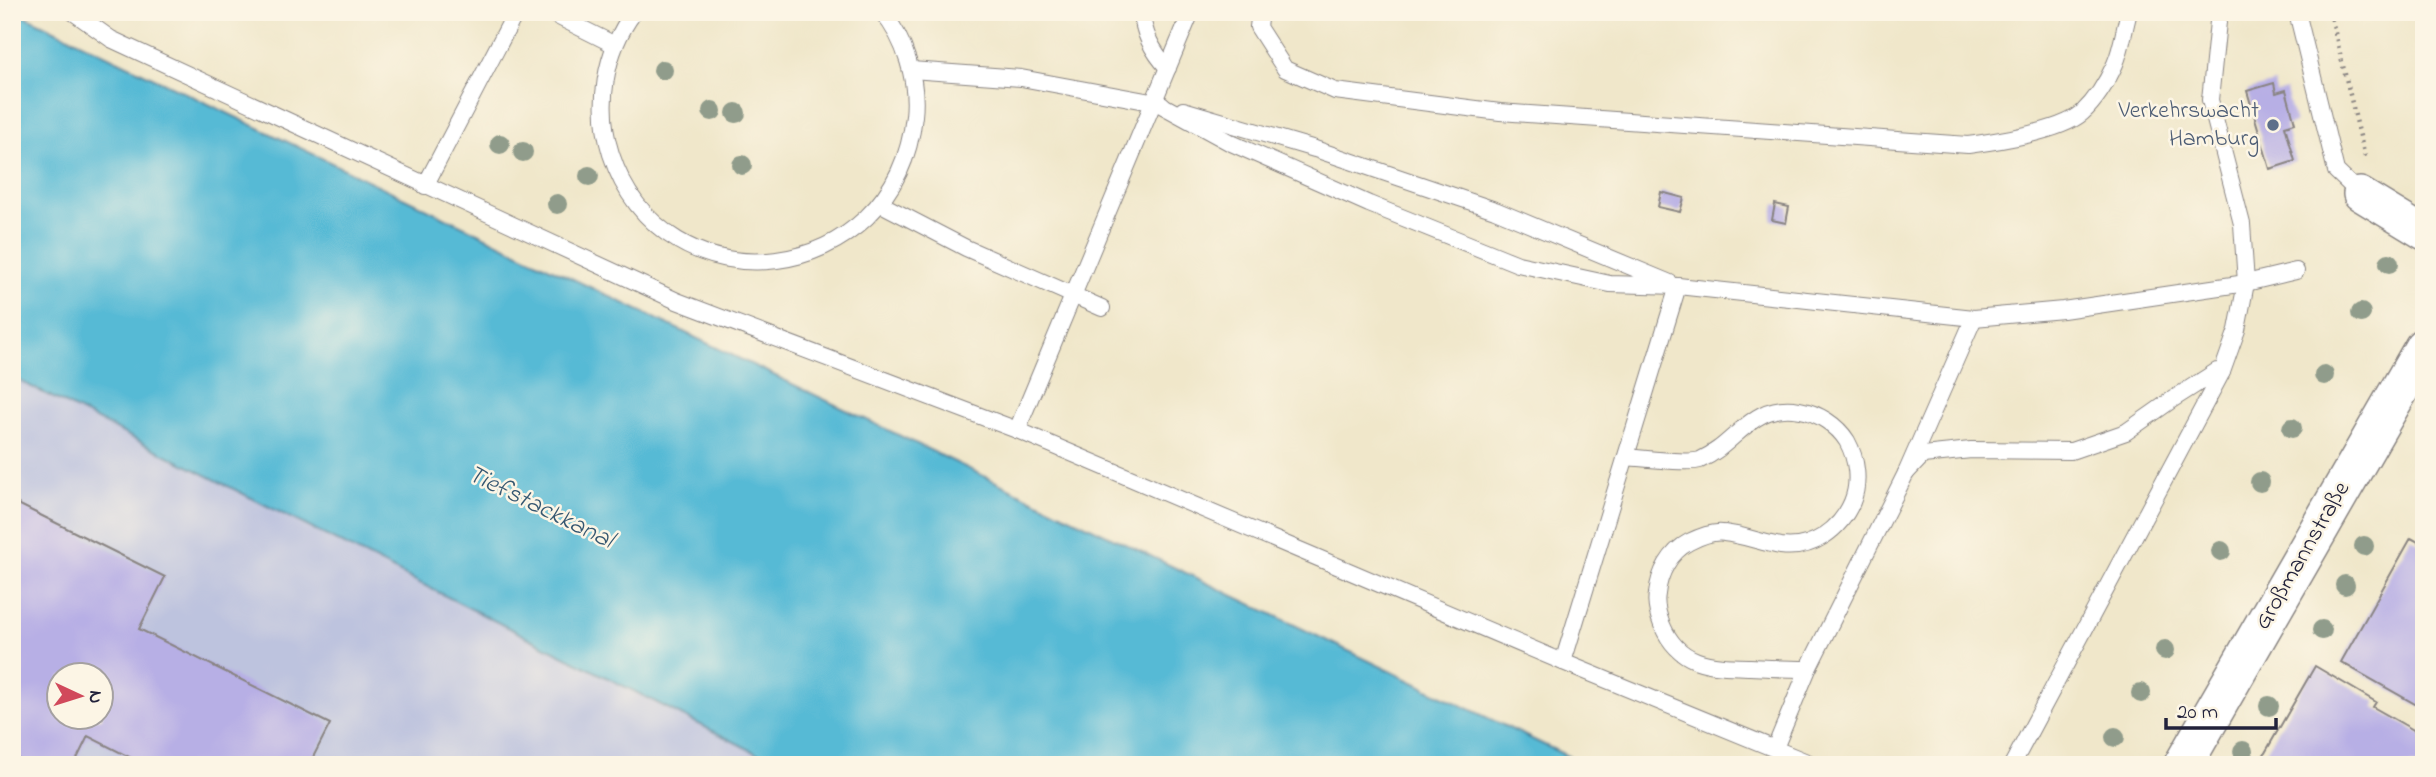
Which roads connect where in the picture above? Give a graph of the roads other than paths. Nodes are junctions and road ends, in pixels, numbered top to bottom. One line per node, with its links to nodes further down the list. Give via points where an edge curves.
1 (73, 12): 16 (lane, via 111,39)
2 (516, 12): 16 (lane)
3 (549, 12): 12 (lane)
4 (634, 12): 12 (lane)
5 (883, 12): 14 (lane, via 893,24)
6 (1142, 12): 13 (lane, via 1156,56)
7 (1191, 12): 13 (lane)
8 (1260, 12): 9 (lane, via 1258,27 1285,69 1335,92 1500,111 1968,145 2015,139 2080,114 2101,90 2115,63)
9 (2129, 12)
10 (2219, 12): 21 (lane, via 2210,100 2242,224)
11 (2297, 12): 17 (lane, via 2336,172)
12 (615, 45): 18 (lane, via 604,89 605,134 619,176 645,213 679,241 721,258 765,263 809,254 849,234)
13 (1168, 68): 15 (lane)
14 (911, 70): 15 (lane, via 1021,78); 18 (lane, via 916,105 912,140 900,174)
15 (1154, 101): 22 (lane, via 1495,210); 22 (lane, via 1241,148 1518,264 1610,284); 23 (lane)
16 (425, 186): 28 (lane, via 677,301)
17 (2360, 194): 19 (street)
18 (881, 204): 23 (lane)
19 (2424, 233)
20 (2296, 271): 21 (lane)
21 (2246, 283): 25 (lane, via 2063,310); 27 (lane)
22 (1678, 286): 25 (lane); 29 (lane)
23 (1073, 295): 24 (lane); 28 (lane)
24 (1102, 308)
25 (1974, 317): 30 (lane)
26 (2424, 347): 36 (main road, Großmannstraße)
27 (2222, 373): 30 (lane, via 2217,371 2126,432 2071,451 1971,450 1923,455); 35 (lane)
28 (1017, 430): 31 (lane)
29 (1626, 457): 31 (lane); 32 (lane, via 1698,461 1731,440 1745,424 1781,409 1816,415 1846,440 1857,478 1846,516 1832,531 1800,546 1722,532 1702,536 1672,556 1656,596 1666,634 1694,661 1713,666)
30 (1906, 473): 32 (lane)
31 (1563, 662): 33 (lane)
32 (1808, 669): 33 (lane)
33 (1775, 748): 34 (lane)
34 (1814, 765)
35 (2012, 765)
36 (2183, 765)

